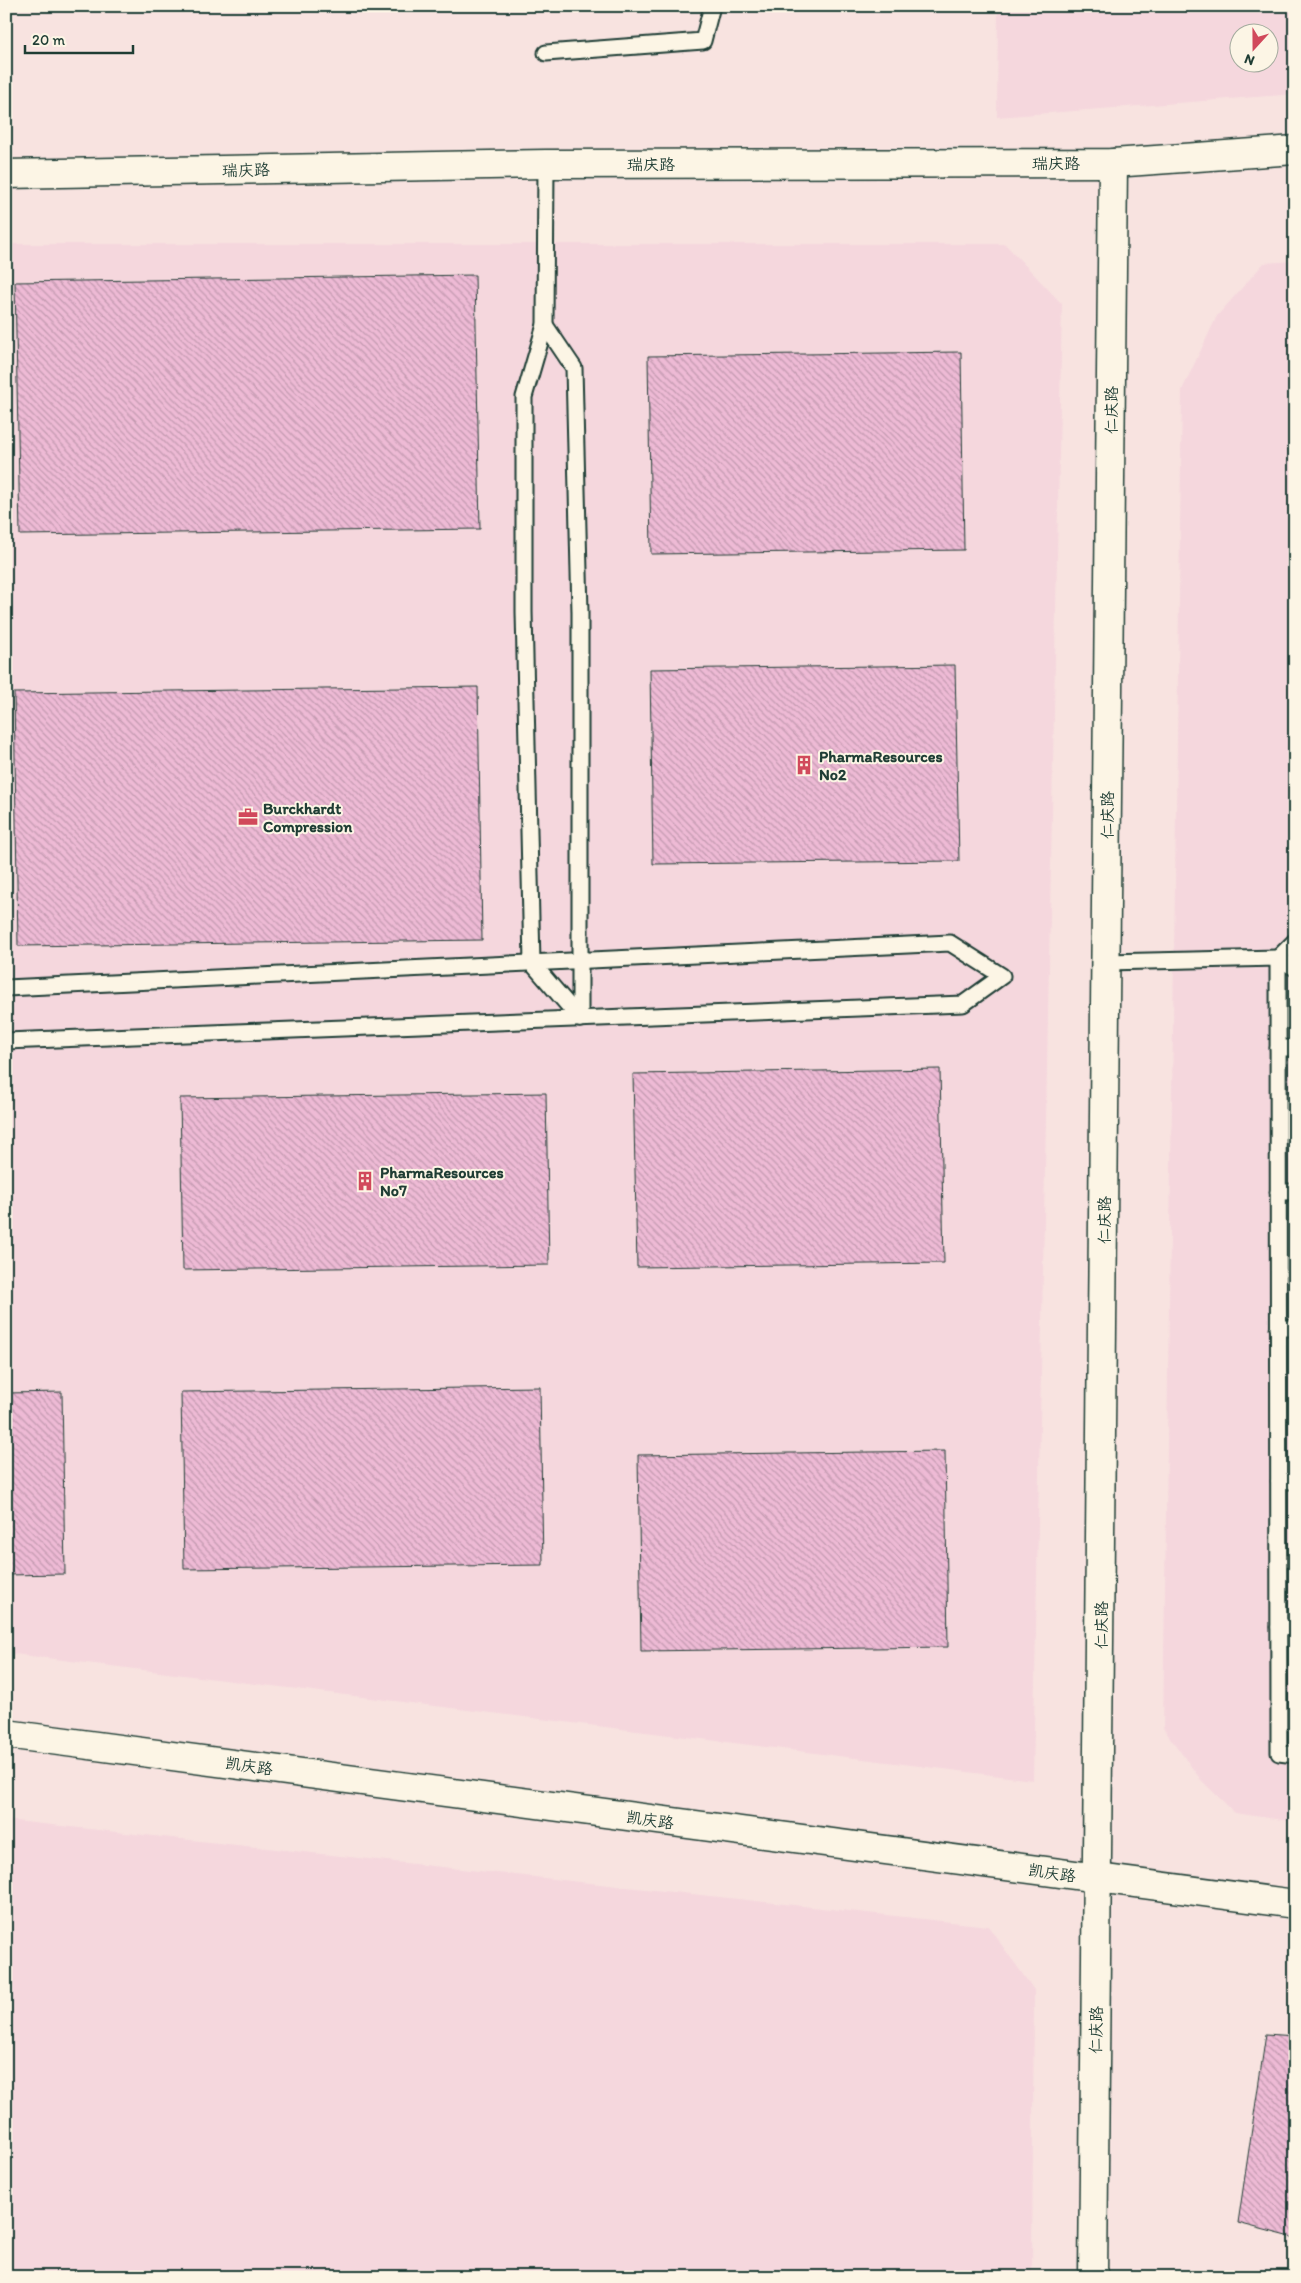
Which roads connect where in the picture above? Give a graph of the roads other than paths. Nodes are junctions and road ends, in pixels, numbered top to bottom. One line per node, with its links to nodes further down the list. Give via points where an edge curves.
1 (712, 6): 2 (lane, via 703,40)
2 (546, 53)
3 (1295, 150): 4 (street, 瑞庆路)
4 (1113, 163): 5 (street, 瑞庆路); 11 (street, 仁庆路)
5 (546, 164): 6 (street, 瑞庆路); 7 (lane)
6 (6, 174)
7 (545, 325): 10 (lane, via 574,368 580,612); 12 (lane, via 524,397 524,612)
8 (1295, 941): 9 (lane)
9 (1278, 958): 11 (lane); 13 (lane); 17 (lane)
10 (580, 961): 12 (lane); 15 (lane); 15 (lane, via 950,943 1002,976 963,1004)
11 (1106, 962): 29 (street, 仁庆路)
12 (532, 963): 14 (lane); 15 (lane)
13 (1295, 968)
14 (6, 988)
15 (580, 1019): 16 (lane)
16 (6, 1041)
17 (1278, 1048): 18 (lane); 19 (lane)
18 (1295, 1048)
19 (1278, 1192): 20 (lane); 21 (lane)
20 (1295, 1192)
21 (1278, 1328): 22 (lane); 23 (lane)
22 (1295, 1328)
23 (1278, 1481): 24 (lane); 25 (lane)
24 (1295, 1481)
25 (1279, 1627): 26 (lane); 28 (lane, via 1279,1753)
26 (1295, 1627)
27 (6, 1734): 29 (street, 凯庆路)
28 (1295, 1755)
29 (1098, 1879): 30 (street, 凯庆路); 31 (street, 仁庆路)
30 (1295, 1904)
31 (1093, 2277)

